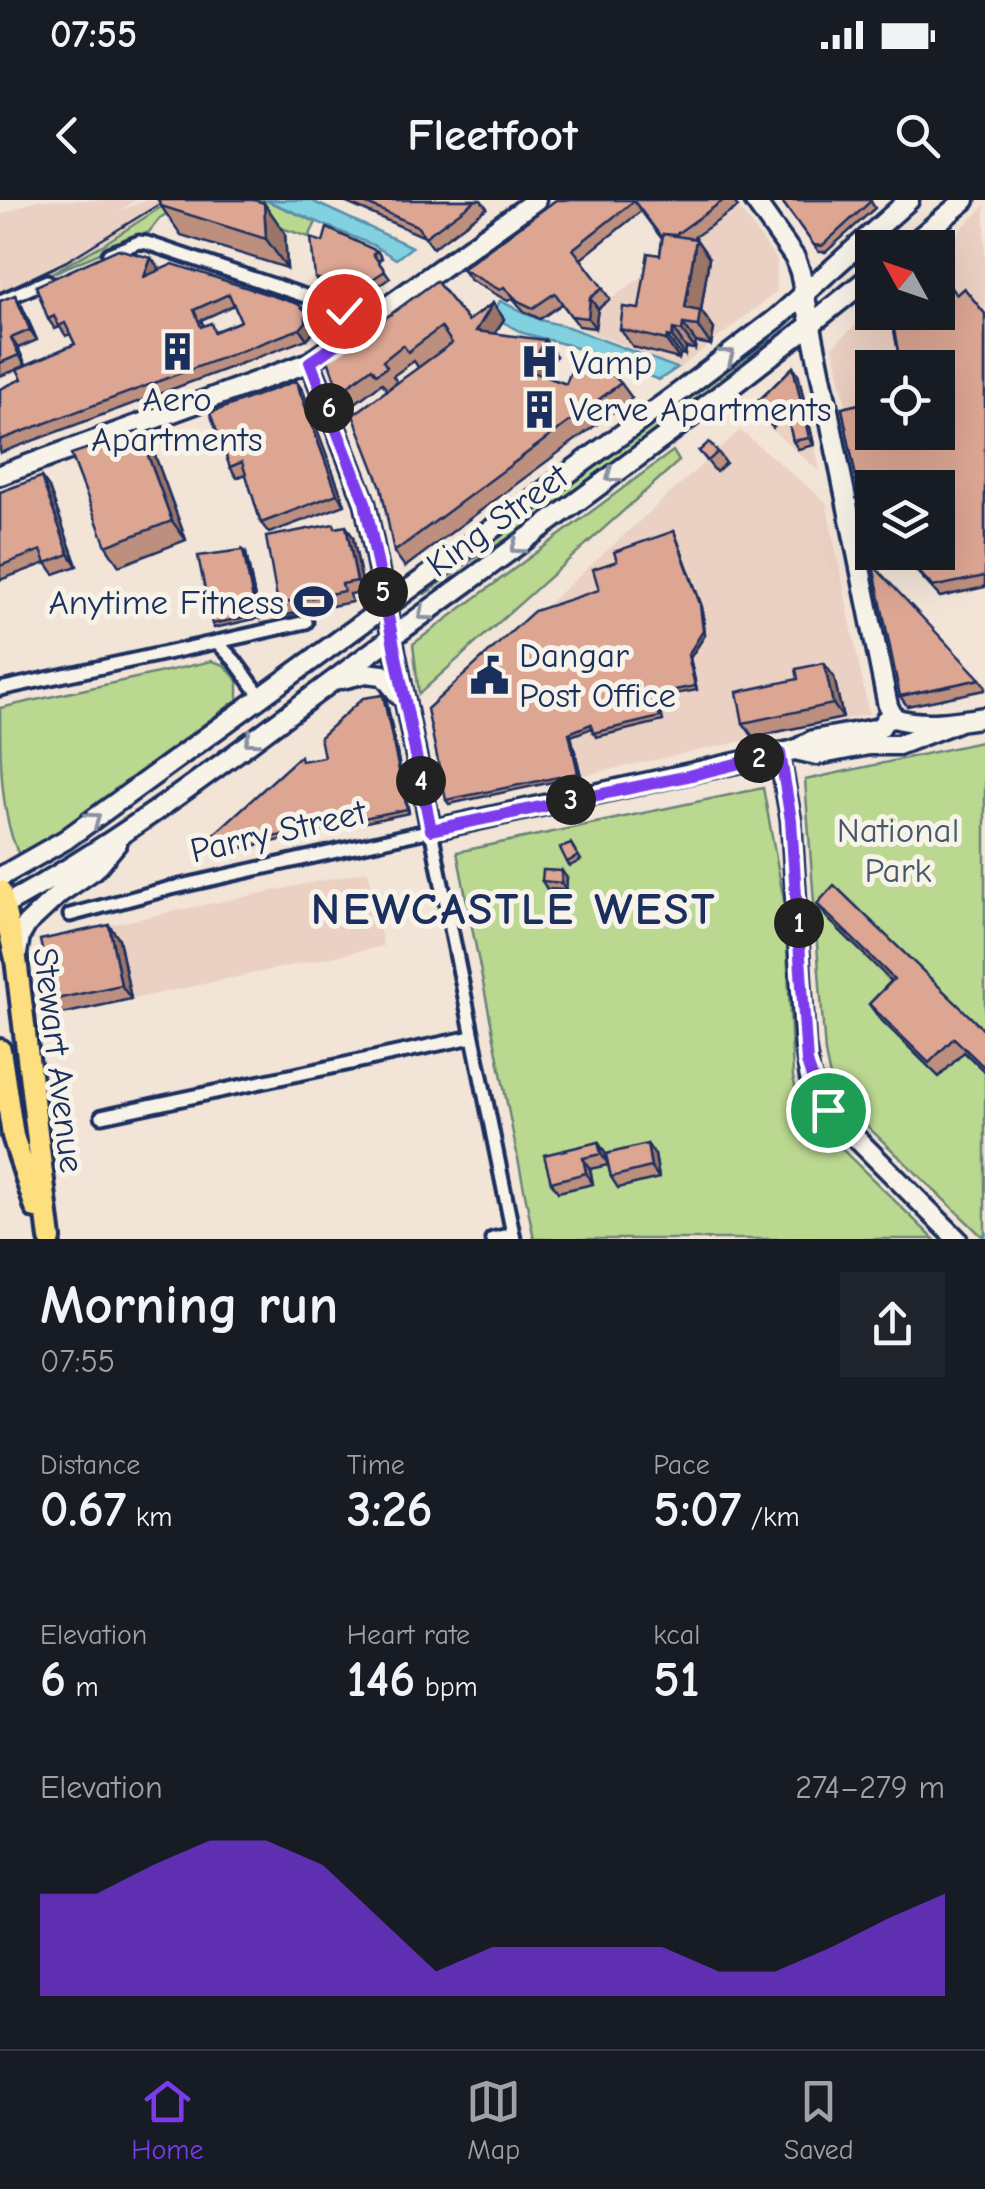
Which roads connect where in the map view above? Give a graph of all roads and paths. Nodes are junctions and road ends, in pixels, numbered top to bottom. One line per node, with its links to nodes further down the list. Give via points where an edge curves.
1 (536, 200): 12 (main road)
2 (754, 200): 9 (main road, via 795,258)
3 (909, 200): 9 (main road, King Street)
4 (965, 200): 5 (main road)
5 (928, 230)
6 (88, 263): 12 (street, via 139,242 341,308)
7 (53, 278): 10 (street)
8 (855, 289): 11 (main road, King Street)
9 (804, 294): 11 (main road); 15 (main road, King Street, one-way to 9)
10 (0, 302)
11 (811, 325): 17 (main road, King Street, one-way to 17); 24 (main road)
12 (358, 330): 13 (main road)
13 (310, 362): 14 (main road); 15 (main road, via 365,502)
14 (0, 475)
15 (386, 605): 17 (main road); 21 (main road, King Street)
16 (306, 622): 18 (street)
17 (392, 637): 19 (main road, King Street); 22 (main road)
18 (217, 642): 20 (street); 21 (street)
19 (330, 684): 22 (main road, via 383,674); 26 (main road, King Street, one-way to 26)
20 (0, 689)
21 (262, 698): 28 (main road, King Street, one-way to 21, via 65,840)
22 (406, 704): 27 (main road)
23 (985, 717): 24 (main road, Parry Street)
24 (894, 731): 25 (main road, Parry Street, via 816,756)
25 (787, 751): 27 (main road, Parry Street); 39 (main road, via 810,1078 842,1126)
26 (130, 827): 29 (main road, King Street, via 44,884); 31 (main road, via 95,869 27,924)
27 (431, 830): 30 (street, Parry Street); 32 (street)
28 (0, 877)
29 (1, 902): 31 (highway, Stewart Avenue)
30 (70, 915)
31 (16, 959): 37 (highway, Stewart Avenue)
32 (472, 1037): 34 (street); 36 (street)
33 (0, 1050): 35 (highway, Stewart Avenue)
34 (102, 1116)
35 (7, 1137): 37 (highway, Stewart Avenue)
36 (513, 1236): 38 (street)
37 (48, 1239)
38 (492, 1239)
39 (957, 1239)

